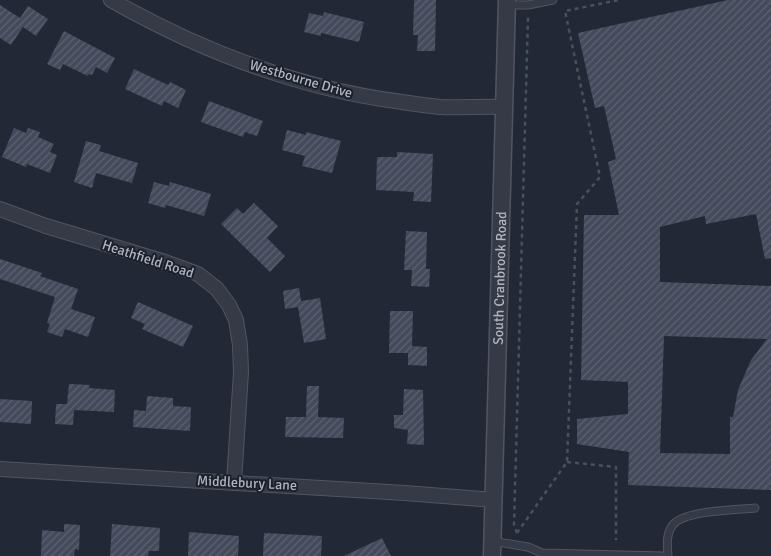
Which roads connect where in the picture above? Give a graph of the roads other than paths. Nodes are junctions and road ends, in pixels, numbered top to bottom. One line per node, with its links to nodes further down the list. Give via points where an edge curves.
1 (111, 0): 4 (street, Westbourne Drive, via 189,40 262,69 324,88 440,107)
2 (553, 0): 3 (lane, via 528,5)
3 (506, 2): 4 (street, South Cranbrook Road)
4 (504, 107): 8 (street, South Cranbrook Road)
5 (0, 209): 7 (street, Heathfield Road, via 198,274 217,289 236,320 240,345)
6 (0, 469): 7 (street, Middlebury Lane)
7 (234, 482): 8 (street, Middlebury Lane)
8 (494, 500): 10 (street, South Cranbrook Road)
9 (755, 508): 12 (lane, via 682,518 672,526 668,536)
10 (492, 549): 11 (lane, via 528,547 542,552)
11 (662, 556)
12 (668, 556)

